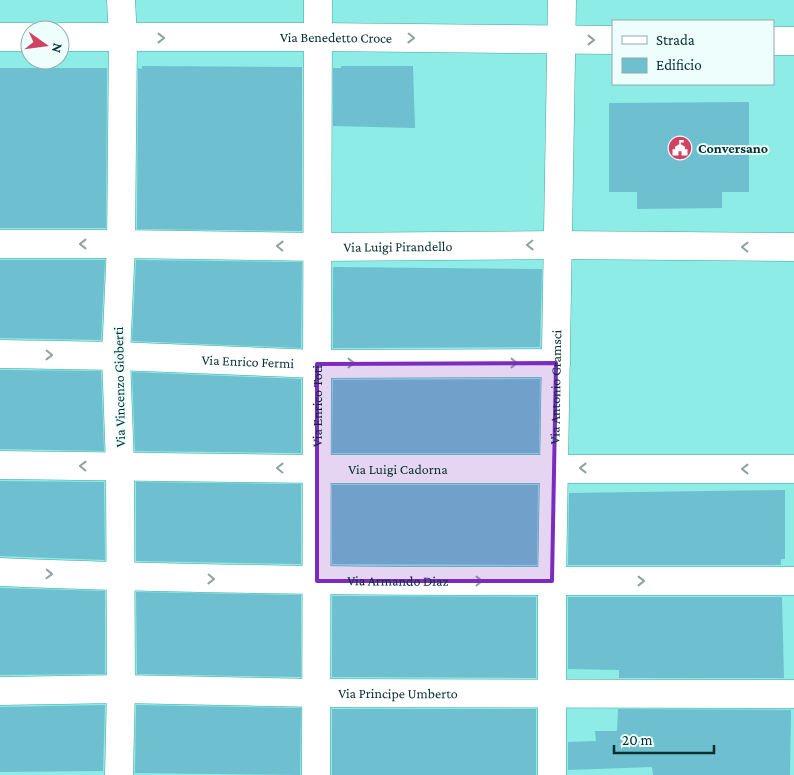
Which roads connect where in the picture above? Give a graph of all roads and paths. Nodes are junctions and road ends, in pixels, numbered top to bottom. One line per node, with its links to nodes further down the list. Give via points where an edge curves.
1 (122, 0): 8 (street, Via Vincenzo Gioberti)
2 (318, 0): 7 (street, Via Enrico Toti)
3 (562, 0): 9 (street, Via Antonio Gramsci)
4 (0, 37): 5 (street)
5 (20, 37)
6 (70, 37): 8 (street, Via Benedetto Croce)
7 (318, 37): 8 (street, Via Benedetto Croce, one-way to 7); 9 (street, Via Benedetto Croce, one-way to 9); 16 (street, Via Enrico Toti)
8 (123, 38): 14 (street, Via Vincenzo Gioberti)
9 (562, 40): 10 (street, Via Benedetto Croce, one-way to 10); 15 (street, Via Antonio Gramsci)
10 (612, 40)
11 (774, 40): 12 (street)
12 (794, 40)
13 (0, 244): 14 (street, Via Luigi Pirandello, one-way to 13)
14 (120, 244): 16 (street, Via Luigi Pirandello, one-way to 14); 19 (street, Via Vincenzo Gioberti)
15 (558, 245): 16 (street, Via Luigi Pirandello, one-way to 16); 17 (street, Via Luigi Pirandello, one-way to 15); 20 (street, Via Antonio Gramsci)
16 (318, 247): 21 (street, Via Enrico Toti)
17 (794, 247)
18 (0, 354): 19 (street, Via Enrico Fermi, one-way to 19)
19 (116, 356): 21 (street, Via Enrico Fermi); 23 (street, Via Vincenzo Gioberti)
20 (556, 363): 21 (street, Via Enrico Fermi, one-way to 20); 24 (street, Via Antonio Gramsci)
21 (317, 364): 25 (street, Via Enrico Toti)
22 (0, 465): 23 (street, Via Luigi Cadorna, one-way to 22)
23 (120, 466): 25 (street, Via Luigi Cadorna, one-way to 23); 28 (street, Via Vincenzo Gioberti)
24 (554, 468): 25 (street, Via Luigi Cadorna); 26 (street, Via Luigi Cadorna, one-way to 24); 30 (street, Via Antonio Gramsci)
25 (317, 469): 29 (street, Via Enrico Toti)
26 (794, 469)
27 (0, 572): 28 (street, Via Armando Diaz, one-way to 28)
28 (121, 577): 29 (street, Via Armando Diaz, one-way to 29); 32 (street, Via Vincenzo Gioberti)
29 (317, 581): 30 (street, Via Armando Diaz, one-way to 30); 34 (street, Via Enrico Toti)
30 (552, 581): 31 (street, Via Armando Diaz, one-way to 31); 35 (street, Via Antonio Gramsci)
31 (794, 581)
32 (121, 689): 33 (street, Via Principe Umberto); 34 (street, Via Principe Umberto); 37 (street, Via Vincenzo Gioberti)
33 (0, 691)
34 (316, 693): 35 (street, Via Principe Umberto); 38 (street, Via Enrico Toti)
35 (552, 693): 36 (street, Via Principe Umberto); 39 (street, Via Antonio Gramsci)
36 (794, 694)
37 (119, 775)
38 (316, 775)
39 (552, 775)

